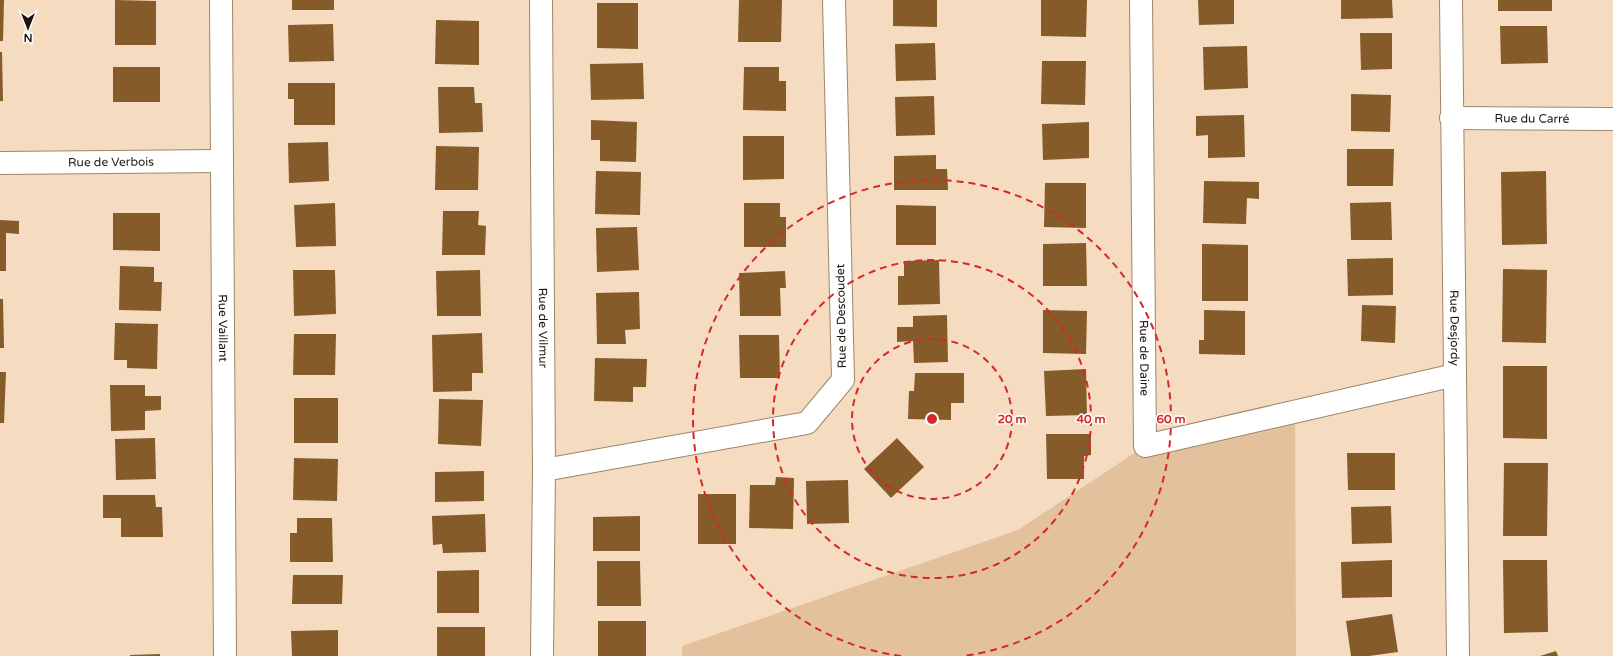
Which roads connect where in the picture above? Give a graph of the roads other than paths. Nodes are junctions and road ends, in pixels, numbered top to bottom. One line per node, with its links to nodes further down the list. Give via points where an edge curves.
1 (220, 0): 8 (street, Rue Vaillant)
2 (540, 0): 11 (street, Rue de Vilmur)
3 (834, 0): 11 (street, Rue de Descoudet, via 843,380 807,423)
4 (1141, 0): 10 (street, Rue de Daine, via 1145,446)
5 (1451, 0): 6 (street, Rue Desjordy)
6 (1451, 118): 7 (street, Rue du Carré); 10 (street, Rue Desjordy)
7 (1613, 119)
8 (221, 161): 9 (street, Rue de Verbois); 12 (street, Rue Vaillant)
9 (0, 163)
10 (1455, 375): 14 (street, Rue Desjordy)
11 (544, 470): 13 (street, Rue de Vilmur)
12 (225, 656)
13 (542, 656)
14 (1458, 656)

